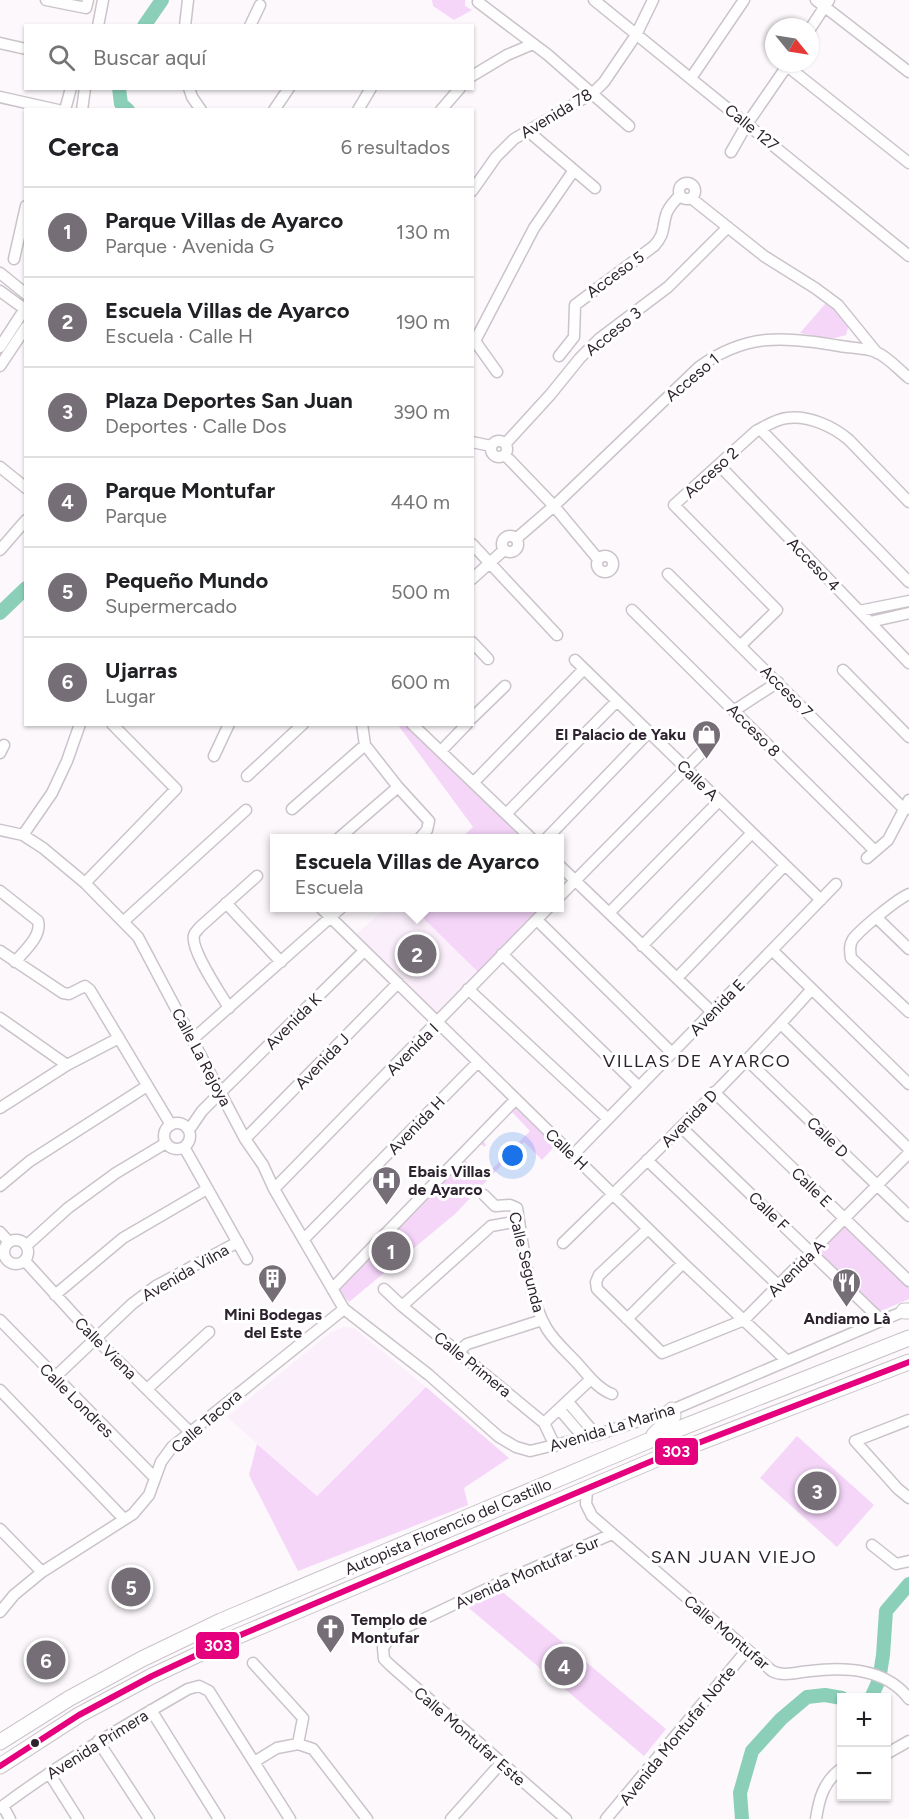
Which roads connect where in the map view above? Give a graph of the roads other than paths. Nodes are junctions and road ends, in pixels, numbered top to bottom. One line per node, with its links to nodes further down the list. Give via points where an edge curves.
1 (46, 0): 2 (street, via 87,8)
2 (88, 0)
3 (103, 0): 12 (street)
4 (188, 0): 13 (street)
5 (594, 0): 15 (street, Calle 127)
6 (653, 0): 15 (street, Avenida 78)
7 (744, 0): 23 (street)
8 (478, 2): 17 (street)
9 (823, 2): 11 (street); 21 (street)
10 (260, 5): 14 (street)
11 (815, 18)
12 (98, 24)
13 (185, 24)
14 (251, 24)
15 (636, 35): 23 (street, Calle 127); 30 (street, Avenida 78)
16 (0, 44): 18 (street)
17 (532, 44): 22 (street); 30 (street)
18 (24, 49)
19 (783, 72): 39 (street)
20 (797, 72): 43 (street)
21 (909, 72)
22 (474, 75)
23 (691, 78): 39 (street, Calle 127)
24 (70, 90): 33 (street)
25 (84, 90): 34 (street)
26 (288, 90): 36 (street)
27 (371, 90): 37 (street)
28 (458, 90): 38 (street)
29 (191, 93): 35 (street)
30 (592, 93): 40 (street); 41 (street, Avenida 78)
31 (0, 97): 32 (street)
32 (46, 108)
33 (66, 108)
34 (82, 108)
35 (200, 108)
36 (275, 108)
37 (359, 108)
38 (443, 108)
39 (747, 123): 42 (street); 49 (street, Calle 127)
40 (629, 126)
41 (528, 131): 44 (street); 45 (street, Avenida 78, via 504,146)
42 (731, 152)
43 (909, 163)
44 (574, 170): 46 (street); 58 (street, via 534,228)
45 (474, 188)
46 (595, 188)
47 (24, 215): 50 (street)
48 (728, 227): 56 (street, via 838,305); 62 (street, Acceso 5, via 685,197 670,206 661,238 654,246 575,305 574,337); 68 (street, Acceso 3, via 668,287 598,339)
49 (909, 256)
50 (14, 259)
51 (0, 273): 53 (street)
52 (0, 291): 54 (street)
53 (24, 292)
54 (24, 308)
55 (24, 311): 60 (street)
56 (855, 324): 59 (street, via 849,339); 61 (street)
57 (24, 330): 63 (street)
58 (474, 339): 64 (street)
59 (834, 345): 61 (street, Acceso 1); 75 (street, Acceso 1, via 760,340 716,355)
60 (0, 347)
61 (877, 353): 65 (street, Acceso 1)
62 (559, 356)
63 (2, 360)
64 (497, 372)
65 (909, 378)
66 (760, 429): 71 (street, Acceso 2); 74 (street, Acceso 2, via 788,418 806,419 840,432); 83 (street)
67 (474, 442): 69 (street)
68 (506, 443): 69 (street, via 497,440); 70 (street)
69 (491, 446): 70 (street, via 495,456)
70 (505, 455): 75 (street)
71 (719, 465): 86 (street, Acceso 4); 91 (street, Acceso 2, via 674,505 777,610)
72 (0, 467): 73 (street)
73 (24, 486)
74 (909, 502)
75 (554, 506): 79 (street); 80 (street, Acceso 1, via 517,538 517,549 504,550)
76 (24, 522): 77 (street)
77 (2, 544)
78 (474, 546): 80 (street)
79 (598, 559)
80 (490, 562): 82 (street); 89 (street)
81 (668, 574): 91 (street, Acceso 7)
82 (474, 577)
83 (909, 582)
84 (909, 601): 86 (street)
85 (632, 610): 100 (street, Acceso 8)
86 (860, 611): 88 (street, Acceso 4)
87 (909, 613): 88 (street)
88 (870, 622): 94 (street, Acceso 4)
89 (557, 635)
90 (474, 644): 92 (street)
91 (740, 646): 97 (street, Acceso 7)
92 (488, 659)
93 (575, 660): 95 (street, Calle A)
94 (909, 663)
95 (584, 669): 99 (street, Calle A); 117 (street)
96 (843, 670): 110 (street)
97 (778, 682): 100 (street); 120 (street, Acceso 7)
98 (505, 686): 101 (street)
99 (616, 701): 109 (street, Calle A); 123 (street)
100 (735, 710): 120 (street, Acceso 8, via 871,855 888,840)
101 (474, 716)
102 (79, 726): 130 (street, via 52,793)
103 (114, 726): 135 (street, via 176,789)
104 (228, 726): 114 (street)
105 (301, 726): 116 (street)
106 (362, 726): 111 (street)
107 (414, 726): 113 (street)
108 (464, 726): 113 (street)
109 (649, 732): 115 (street, Calle A); 129 (street)
110 (909, 737)
111 (365, 745): 118 (street); 121 (street)
112 (708, 746): 115 (street)
113 (441, 751): 117 (street)
114 (214, 756)
115 (685, 768): 119 (street, Calle A); 134 (street)
116 (247, 776)
117 (474, 782): 123 (street)
118 (398, 787): 126 (street); 127 (street, via 426,816 429,825)
119 (719, 801): 125 (street, Calle A); 145 (street)
120 (907, 805)
121 (292, 809)
122 (246, 810): 149 (street)
123 (506, 814): 128 (street)
124 (0, 830): 130 (street)
125 (752, 833): 131 (street, Calle A); 150 (street)
126 (344, 834)
127 (425, 834)
128 (527, 834)
129 (551, 834)
130 (23, 835): 135 (street, Calle La Rejoya)
131 (784, 865): 140 (street, Calle A); 158 (street)
132 (564, 870): 134 (street)
133 (256, 876): 141 (street)
134 (574, 880): 138 (street); 145 (street)
135 (85, 883): 149 (street, Calle La Rejoya)
136 (836, 884): 140 (street, Avenida E)
137 (0, 891): 156 (street, via 38,921 40,927)
138 (564, 891)
139 (909, 894): 147 (street)
140 (820, 900): 152 (street, Avenida E)
141 (226, 903): 157 (street); 162 (street, via 194,935 202,961)
142 (325, 912): 146 (street, Calle H)
143 (337, 912): 146 (street)
144 (544, 912): 148 (street, Avenida I)
145 (609, 914): 150 (street)
146 (331, 918): 154 (street, Calle H); 157 (street)
147 (877, 918): 151 (street); 164 (street, via 853,940 851,958)
148 (537, 920): 155 (street, Avenida I); 170 (street)
149 (124, 921): 169 (street, Calle La Rejoya, via 138,937)
150 (642, 946): 158 (street)
151 (909, 949)
152 (772, 950): 161 (street); 163 (street, Avenida E)
153 (0, 951): 156 (street)
154 (364, 951): 159 (street, Calle H); 177 (street, Avenida K)
155 (502, 954): 160 (street, Avenida I); 176 (street)
156 (15, 962): 168 (street, via 63,993 86,987)
157 (281, 962): 162 (street)
158 (677, 978): 163 (street)
159 (398, 983): 166 (street, Calle H); 185 (street, Avenida J)
160 (468, 989): 166 (street, Avenida I); 181 (street)
161 (812, 990): 167 (street, Avenida D); 174 (street)
162 (229, 1008): 169 (street)
163 (712, 1012): 170 (street, Avenida E)
164 (909, 1012)
165 (0, 1018): 173 (street)
166 (438, 1023): 172 (street, Calle H); 194 (street, Avenida I)
167 (781, 1024): 171 (street, Avenida D); 188 (street)
168 (119, 1038): 173 (street); 175 (street)
169 (193, 1039): 177 (street, Calle La Rejoya)
170 (672, 1053): 176 (street, Avenida E)
171 (746, 1059): 178 (street, Avenida D); 191 (street, Calle D)
172 (478, 1062): 179 (street, Calle H); 202 (street, Avenida H)
173 (67, 1065): 180 (street)
174 (909, 1084)
175 (147, 1086): 182 (street); 192 (street, via 30,1161)
176 (639, 1087): 181 (street, Avenida E)
177 (221, 1092): 183 (street, Avenida K); 185 (street, Calle La Rejoya)
178 (714, 1092): 184 (street, Avenida D); 198 (street, Calle E)
179 (516, 1099): 189 (street, Calle H); 214 (street)
180 (0, 1108)
181 (608, 1119): 189 (street, Avenida E)
182 (171, 1125): 183 (street); 186 (street, via 165,1131)
183 (186, 1127): 187 (street, via 189,1141)
184 (681, 1127): 190 (street, Avenida D); 207 (street, Calle F)
185 (245, 1139): 194 (street, Calle La Rejoya)
186 (166, 1143): 187 (street, via 176,1149); 206 (street, via 68,1208)
187 (184, 1147): 193 (street)
188 (909, 1151): 191 (street, Avenida A)
189 (573, 1155): 195 (street, Calle H)
190 (647, 1160): 195 (street, Avenida D); 213 (street)
191 (877, 1184): 197 (street, Calle D); 198 (street, Avenida A)
192 (0, 1186)
193 (207, 1189): 204 (street); 216 (street, via 123,1238)
194 (274, 1189): 202 (street, Calle La Rejoya)
195 (613, 1194): 200 (street, Calle H); 205 (street, Avenida D)
196 (484, 1195): 199 (street, Calle Segunda, via 495,1206 514,1205)
197 (909, 1216)
198 (844, 1218): 207 (street, Avenida A); 212 (street, Calle E)
199 (519, 1221): 217 (street, via 491,1226); 222 (street, Calle Segunda)
200 (648, 1229): 211 (street, Calle H); 220 (street, via 596,1282 597,1289)
201 (0, 1232): 203 (street)
202 (304, 1239): 214 (street, Calle La Rejoya)
203 (9, 1242): 206 (street, via 21,1241); 210 (street)
204 (238, 1242): 208 (street); 227 (street, Avenida Vilna, via 156,1286)
205 (563, 1243)
206 (26, 1246): 209 (street)
207 (811, 1252): 213 (street, Avenida A); 224 (street, Calle F)
208 (247, 1259)
209 (25, 1261): 210 (street); 216 (street, Calle Viena)
210 (3, 1263)
211 (683, 1263): 220 (street); 223 (street, Calle H)
212 (909, 1281)
213 (778, 1286): 223 (street, Avenida A)
214 (332, 1289): 218 (street, Calle La Rejoya)
215 (384, 1289): 217 (street, Calle Primera)
216 (55, 1295): 227 (street, Calle Viena)
217 (402, 1306): 228 (street, Calle Primera)
218 (344, 1309): 240 (street, Calle Tacora); 244 (street, Avenida La Marina, via 429,1374 499,1437 530,1451)
219 (908, 1310): 224 (street, Avenida La Marina)
220 (627, 1318): 223 (street, Avenida A, via 662,1353)
221 (0, 1320): 231 (street, Calle Londres)
222 (542, 1320): 228 (street, via 466,1344); 232 (street, Calle Segunda)
223 (744, 1320): 229 (street, Calle H)
224 (882, 1321): 229 (street, Avenida La Marina)
225 (209, 1332): 233 (street)
226 (909, 1338): 243 (highway, Autopista Florencio del Castillo)
227 (96, 1339): 231 (street, Avenida Vilna); 233 (street, Calle Viena)
228 (458, 1352): 239 (street, Calle Primera)
229 (788, 1362): 237 (street, Avenida La Marina)
230 (909, 1362): 246 (highway, Autopista Florencio del Castillo, via 659,1458)
231 (54, 1378): 245 (street, Calle Londres)
232 (591, 1379): 235 (street, Calle Segunda); 236 (street)
233 (147, 1389): 240 (street, Calle Viena)
234 (0, 1390): 248 (street)
235 (612, 1394)
236 (564, 1406): 239 (street); 241 (street); 242 (street)
237 (672, 1410): 241 (street, Avenida La Marina); 243 (highway, via 673,1416)
238 (909, 1420): 247 (street, via 855,1441)
239 (544, 1424): 244 (street, Calle Primera)
240 (190, 1432): 245 (street, Calle Tacora, via 172,1447)
241 (596, 1435): 242 (street, Avenida La Marina)
242 (584, 1438): 244 (street, Avenida La Marina)
243 (648, 1441): 262 (highway, Autopista Florencio del Castillo, via 221,1621 70,1698)
244 (555, 1446)
245 (155, 1478): 248 (street, Calle Tacora, via 141,1506)
246 (587, 1490): 250 (street, Calle Montufar, via 588,1510); 267 (highway, Autopista Florencio del Castillo, via 152,1676 80,1715)
247 (909, 1498)
248 (124, 1519): 253 (street, Calle Tacora)
249 (0, 1529): 253 (street)
250 (612, 1534): 255 (street, Avenida Montufar Sur, via 392,1634); 256 (street, Calle Montufar)
251 (872, 1545): 252 (street, via 896,1564)
252 (909, 1561)
253 (42, 1572): 254 (street, Calle Tacora)
254 (0, 1612)
255 (383, 1648): 266 (street, Calle Montufar Este, via 384,1659 390,1665)
256 (747, 1650): 258 (street, Calle Montufar, via 772,1671 782,1674 822,1670 876,1675 888,1679); 279 (street, Avenida Montufar Norte)
257 (253, 1663): 263 (street, via 303,1718)
258 (909, 1699)
259 (151, 1710): 260 (street, Avenida Primera); 265 (street, Avenida Primera, via 188,1689 199,1686 209,1691); 274 (street)
260 (98, 1741): 269 (street, Avenida Primera); 273 (street)
261 (909, 1741): 264 (street)
262 (0, 1742)
263 (298, 1744): 265 (street, via 277,1748); 276 (street, via 313,1749)
264 (891, 1751)
265 (254, 1762): 275 (street)
266 (501, 1763): 277 (street); 278 (street, Calle Montufar Este)
267 (0, 1766)
268 (837, 1771): 280 (street, via 822,1791)
269 (49, 1773): 270 (street, Avenida Primera); 272 (street)
270 (1, 1807): 271 (street)
271 (10, 1819)
272 (78, 1819)
273 (149, 1819)
274 (219, 1819)
275 (290, 1819)
276 (367, 1819)
277 (451, 1819)
278 (566, 1819)
279 (606, 1819)
280 (816, 1819)

